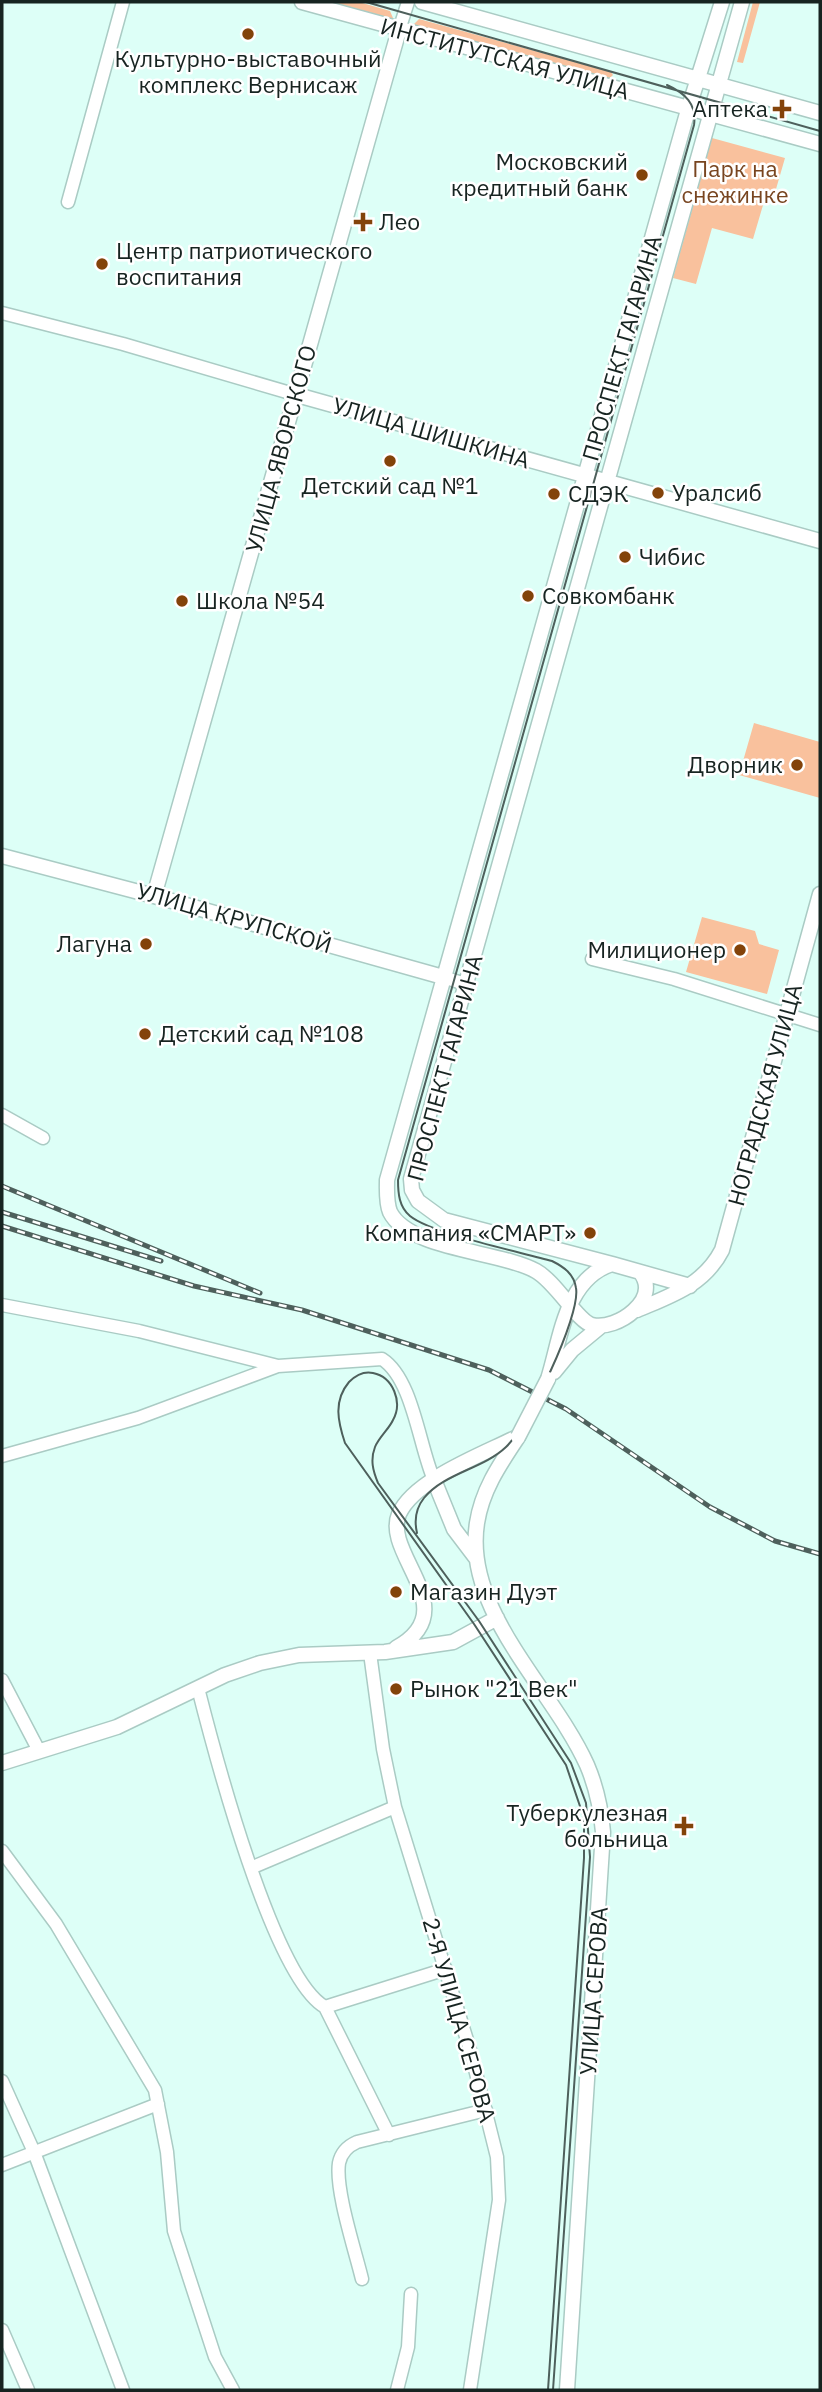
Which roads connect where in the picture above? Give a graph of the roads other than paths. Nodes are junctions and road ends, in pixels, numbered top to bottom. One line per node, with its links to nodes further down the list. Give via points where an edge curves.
1 (123, 2): 14 (street)
2 (302, 2): 7 (main road, ИНСТИТУТСКАЯ УЛИЦА)
3 (408, 2): 7 (street, УЛИЦА ЯВОРСКОГО)
4 (422, 2): 8 (main road, ИНСТИТУТСКАЯ УЛИЦА)
5 (722, 2): 8 (main road, ПРОСПЕКТ ГАГАРИНА)
6 (742, 2): 9 (main road, ПРОСПЕКТ ГАГАРИНА)
7 (399, 30): 10 (main road, ИНСТИТУТСКАЯ УЛИЦА); 16 (main road, УЛИЦА ЯВОРСКОГО)
8 (700, 80): 9 (main road, ИНСТИТУТСКАЯ УЛИЦА); 10 (main road, ПРОСПЕКТ ГАГАРИНА)
9 (720, 85): 11 (main road, ИНСТИТУТСКАЯ УЛИЦА); 12 (main road, ПРОСПЕКТ ГАГАРИНА)
10 (688, 110): 12 (main road, ИНСТИТУТСКАЯ УЛИЦА); 17 (main road, ПРОСПЕКТ ГАГАРИНА)
11 (820, 113)
12 (710, 116): 13 (main road, ИНСТИТУТСКАЯ УЛИЦА); 18 (main road, ПРОСПЕКТ ГАГАРИНА)
13 (820, 144)
14 (68, 202)
15 (2, 313): 16 (street, УЛИЦА ШИШКИНА)
16 (297, 395): 17 (main road, УЛИЦА ШИШКИНА); 22 (main road, УЛИЦА ЯВОРСКОГО)
17 (586, 477): 18 (main road, УЛИЦА ШИШКИНА); 24 (main road, ПРОСПЕКТ ГАГАРИНА)
18 (607, 483): 19 (main road, УЛИЦА ШИШКИНА); 25 (main road, ПРОСПЕКТ ГАГАРИНА)
19 (820, 541)
20 (2, 856): 22 (main road, УЛИЦА КРУПСКОЙ)
21 (820, 894): 26 (main road, НОГРАДСКАЯ УЛИЦА)
22 (154, 896): 24 (main road, УЛИЦА КРУПСКОЙ)
23 (592, 959): 26 (street)
24 (443, 977): 25 (street, УЛИЦА КРУПСКОЙ); 33 (main road, ПРОСПЕКТ ГАГАРИНА, via 387,1180 390,1212 407,1229 431,1240 535,1270)
25 (465, 984): 30 (main road, ПРОСПЕКТ ГАГАРИНА, via 411,1178 414,1195 444,1220)
26 (787, 1015): 27 (street); 32 (main road, НОГРАДСКАЯ УЛИЦА, via 722,1250 713,1268)
27 (820, 1025)
28 (2, 1115): 29 (street)
29 (43, 1138)
30 (612, 1265): 31 (main road); 33 (main road, via 579,1286)
31 (640, 1272): 32 (main road); 35 (main road, via 646,1279 646,1292)
32 (691, 1286): 35 (main road, НОГРАДСКАЯ УЛИЦА)
33 (572, 1304): 36 (main road, via 582,1321); 38 (main road)
34 (2, 1305): 37 (street, via 139,1331)
35 (633, 1312): 36 (main road)
36 (601, 1326): 38 (main road, via 572,1350)
37 (278, 1366): 40 (street, via 138,1418); 41 (street, via 373,1359 393,1366 404,1385)
38 (548, 1379): 39 (main road, bridge)
39 (518, 1437): 41 (main road); 42 (main road, via 483,1500 476,1531)
40 (2, 1456)
41 (434, 1480): 42 (main road, via 454,1529); 44 (main road, via 398,1515 398,1531 424,1608 417,1632)
42 (477, 1559): 43 (main road, УЛИЦА СЕРОВА, via 482,1585)
43 (497, 1618): 44 (main road, via 453,1642); 69 (main road, УЛИЦА СЕРОВА, via 586,1763 598,1796 603,1832)
44 (389, 1652): 45 (main road)
45 (370, 1653): 47 (main road, via 299,1655 260,1663); 50 (street, 2-Я УЛИЦА СЕРОВА)
46 (2, 1680): 48 (street)
47 (198, 1688): 48 (main road, via 117,1727); 52 (street, via 223,1786)
48 (38, 1749): 49 (main road)
49 (2, 1763)
50 (395, 1807): 52 (street); 53 (street, 2-Я УЛИЦА СЕРОВА)
51 (2, 1852): 56 (street, via 56,1924 155,2090)
52 (253, 1867): 54 (street, via 255,1885 292,1964 314,2001)
53 (446, 1969): 54 (street); 57 (street, 2-Я УЛИЦА СЕРОВА)
54 (325, 2007): 58 (street)
55 (2, 2081): 59 (street)
56 (158, 2104): 59 (street); 66 (street, via 174,2231 215,2357)
57 (486, 2110): 58 (street); 68 (street, 2-Я УЛИЦА СЕРОВА, via 498,2157 499,2200)
58 (389, 2135): 61 (street, via 351,2145 340,2161 344,2207)
59 (34, 2152): 60 (street); 65 (street)
60 (2, 2165)
61 (362, 2279)
62 (411, 2294): 67 (street, via 408,2347)
63 (2, 2330): 64 (street)
64 (28, 2390)
65 (123, 2390)
66 (233, 2390)
67 (397, 2390)
68 (470, 2390)
69 (567, 2390)

